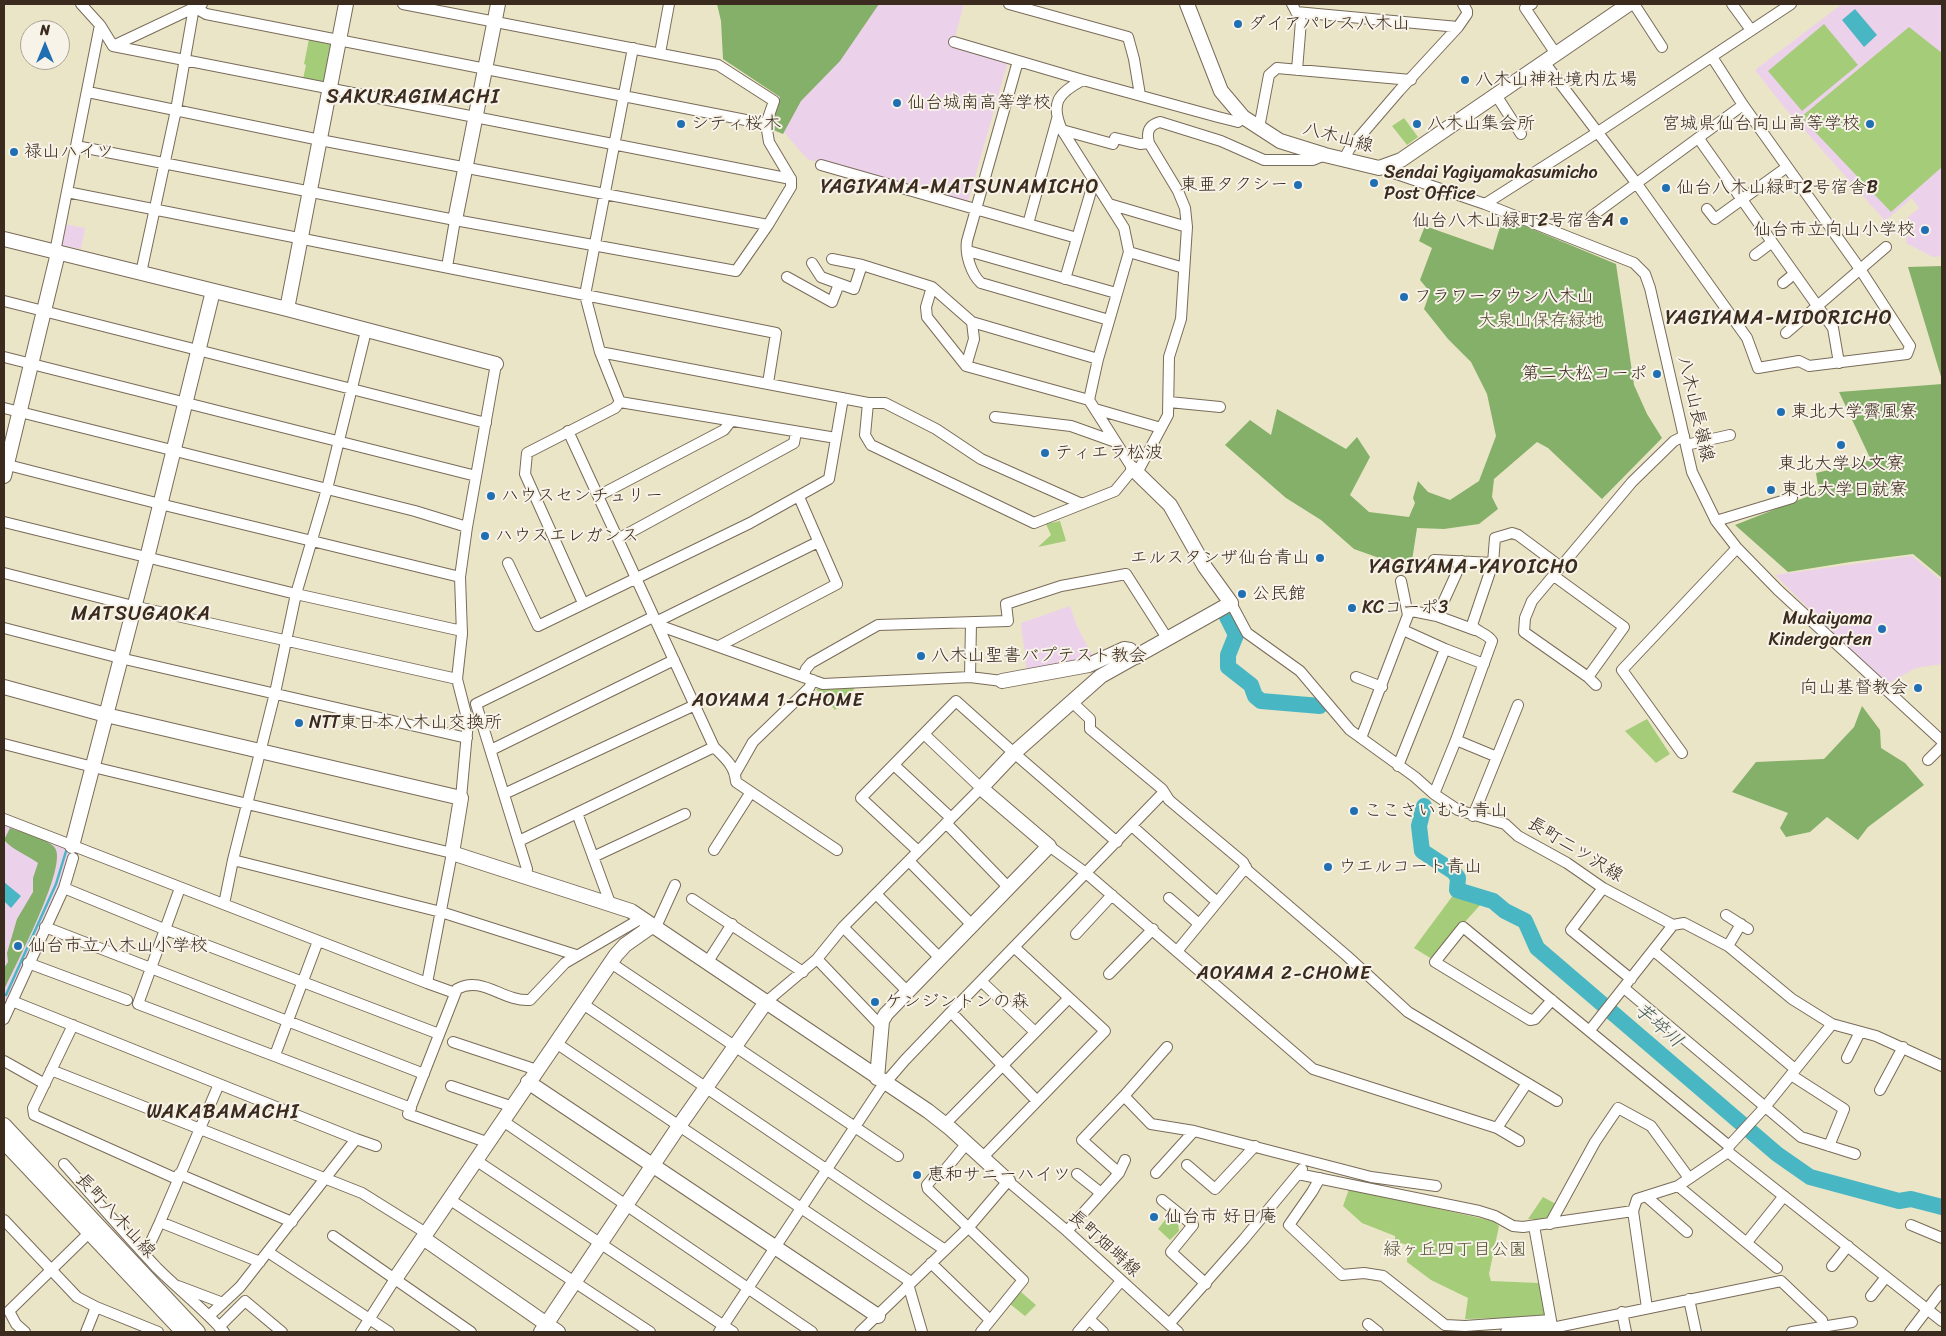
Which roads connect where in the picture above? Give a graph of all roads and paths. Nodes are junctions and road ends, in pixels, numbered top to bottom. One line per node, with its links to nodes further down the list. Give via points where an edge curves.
1 (81, 4): 17 (street)
2 (346, 4): 20 (street)
3 (404, 4): 16 (street)
4 (498, 4): 16 (street)
5 (670, 4): 25 (street)
6 (1009, 4): 37 (street, via 1128,38)
7 (1187, 4): 42 (street, 八木山線, via 1221,91)
8 (1463, 4): 18 (street, via 1467,14)
9 (1532, 4): 26 (street, via 1525,8)
10 (1629, 4): 26 (street, 八木山線)
11 (1634, 4): 23 (street)
12 (1732, 4): 19 (street)
13 (1791, 4): 19 (street)
14 (198, 6): 20 (street, via 206,14); 22 (street); 28 (street)
15 (1294, 8): 18 (street); 32 (street, via 1301,21)
16 (494, 21): 24 (street); 31 (street)
17 (100, 25): 22 (street); 36 (street)
18 (1458, 27): 34 (street)
19 (1751, 30): 27 (street)
20 (340, 41): 31 (street); 35 (street)
21 (954, 42): 29 (street)
22 (113, 46): 28 (street)
23 (1662, 47)
24 (633, 48): 25 (street); 38 (street)
25 (660, 53): 45 (street, via 718,65 774,101)
26 (1556, 54): 30 (street, 八木山線)
27 (1712, 57): 40 (street); 48 (street)
28 (186, 61): 35 (street); 41 (street)
29 (1018, 61): 33 (street); 72 (street)
30 (1544, 62): 39 (street, 八木山線); 48 (street)
31 (484, 70): 38 (street); 43 (street)
32 (1297, 70): 34 (street); 46 (street, via 1278,68 1269,75)
33 (1083, 80): 37 (street); 44 (street, via 1066,89 1059,98 1055,109)
34 (1411, 80): 56 (street)
35 (330, 90): 43 (street); 51 (street)
36 (88, 92): 41 (street); 54 (street)
37 (1140, 95): 42 (street, via 1238,122)
38 (624, 96): 45 (street); 53 (street)
39 (1496, 96): 49 (street); 60 (street, 八木山線, via 1401,160)
40 (1743, 104): 50 (street); 61 (street)
41 (176, 110): 51 (street); 57 (street)
42 (1243, 117): 46 (street, 八木山線)
43 (475, 118): 53 (street); 59 (street)
44 (1057, 119): 47 (street); 76 (street)
45 (766, 124): 62 (street, via 770,142)
46 (1259, 128): 55 (street, 八木山線, via 1280,141)
47 (1062, 130): 52 (street, via 1113,144 1115,138); 63 (street)
48 (1598, 132): 64 (street); 70 (street)
49 (1521, 134)
50 (1699, 139): 64 (street); 68 (street)
51 (320, 140): 59 (street); 66 (street)
52 (1149, 143): 55 (street, via 1149,129 1160,122 1220,141 1264,160 1313,160); 78 (street, via 1178,191)
53 (614, 144): 62 (street); 67 (street)
54 (76, 146): 57 (street); 65 (street)
55 (1325, 155): 56 (street, 八木山線)
56 (1344, 158): 60 (street, 八木山線)
57 (164, 163): 66 (street); 71 (street)
58 (821, 165): 72 (street)
59 (466, 168): 67 (street); 75 (street)
60 (1379, 168): 70 (street, 八木山長嶺線)
61 (1787, 168): 68 (street); 94 (street)
62 (791, 179): 77 (street, via 791,187)
63 (1094, 182): 69 (street); 80 (street)
64 (1636, 184): 74 (street); 117 (street, via 1747,338 1758,368 1799,361 1809,366)
65 (67, 192): 71 (street); 87 (street)
66 (310, 192): 75 (street); 79 (street)
67 (606, 193): 77 (street); 83 (street)
68 (1742, 200): 73 (street, via 1714,219); 82 (street)
69 (1109, 204): 78 (street); 86 (street, via 1124,228)
70 (1485, 204): 142 (street, 八木山長嶺線, via 1626,259 1644,274)
71 (154, 209): 79 (street); 95 (street)
72 (976, 209): 76 (street); 85 (street, via 966,241)
73 (1706, 209)
74 (1592, 216)
75 (455, 220): 83 (street); 92 (street)
76 (1028, 224): 80 (street)
77 (768, 225): 83 (street, via 736,271)
78 (1188, 227): 93 (street)
79 (300, 238): 92 (street); 107 (street)
80 (1077, 238): 98 (street)
81 (4, 239): 87 (street)
82 (1771, 243): 88 (street); 96 (street)
83 (594, 246): 104 (street)
84 (1886, 247): 94 (street)
85 (968, 252): 98 (street); 109 (street, via 973,273 981,283)
86 (1129, 252): 93 (street); 103 (street)
87 (56, 253): 95 (street); 108 (street)
88 (1755, 255)
89 (832, 259): 91 (street)
90 (812, 263): 100 (street, via 821,277)
91 (862, 266): 100 (street, via 854,289); 101 (street)
92 (447, 267): 104 (street)
93 (1184, 268): 128 (street, via 1181,320 1169,357)
94 (1860, 269): 106 (street); 117 (street, via 1910,346 1907,354)
95 (141, 273): 102 (street)
96 (1794, 274): 99 (street); 106 (street)
97 (788, 277): 100 (street, via 832,302)
98 (1065, 279): 103 (street)
99 (1783, 283)
100 (840, 284)
101 (932, 287): 110 (street); 120 (street, via 926,307 927,317)
102 (213, 291): 107 (street); 113 (street)
103 (1116, 293): 109 (street)
104 (585, 295): 114 (street); 121 (street, via 776,333)
105 (4, 301): 108 (street)
106 (1817, 306): 112 (street); 117 (street, via 1833,328)
107 (287, 309): 111 (street)
108 (44, 312): 113 (street); 118 (street)
109 (1109, 320): 116 (street)
110 (972, 322): 116 (street); 120 (street, via 974,339)
111 (366, 331): 119 (street); 122 (street)
112 (1786, 333)
113 (198, 351): 122 (street); 125 (street)
114 (600, 352): 121 (street); 126 (street)
115 (4, 357): 118 (street)
116 (1098, 359): 124 (street)
117 (1839, 363)
118 (31, 364): 125 (street); 132 (street)
119 (496, 364): 135 (street)
120 (966, 366): 124 (street)
121 (768, 383): 123 (street)
122 (351, 389): 135 (street); 143 (street)
123 (843, 398): 127 (street); 140 (street)
124 (1089, 400): 131 (street)
125 (186, 402): 143 (street); 144 (street)
126 (620, 402): 134 (street); 137 (street, via 615,408)
127 (868, 402): 153 (street, via 885,404 936,429 981,459); 153 (street, via 865,435 871,445 1034,523)
128 (1169, 402): 129 (street); 136 (street, via 1168,415)
129 (1220, 407)
130 (4, 408): 132 (street)
131 (1095, 410): 136 (street); 141 (street)
132 (18, 412): 144 (street); 145 (street)
133 (995, 417): 141 (street, via 1071,426)
134 (731, 421): 138 (street); 149 (street, via 724,430)
135 (486, 423): 147 (street)
136 (1161, 428): 146 (street)
137 (568, 431): 149 (street); 173 (street, via 527,452 525,474)
138 (796, 432): 140 (street); 157 (street, via 794,443)
139 (1730, 435): 142 (street)
140 (836, 438): 150 (street, via 829,479)
141 (1113, 441): 146 (street)
142 (1685, 441): 154 (street, 八木山長嶺線, via 1692,472); 166 (street, via 1674,441 1632,482)
143 (340, 442): 147 (street); 148 (street)
144 (173, 451): 148 (street); 152 (street)
145 (5, 468): 152 (street)
146 (1135, 471): 153 (street, via 1115,491); 174 (street, via 1170,505 1205,567)
147 (476, 476): 156 (street)
148 (327, 489): 156 (street); 158 (street)
149 (598, 496): 157 (street)
150 (799, 497): 159 (street); 170 (street)
151 (1792, 498): 154 (street)
152 (160, 504): 158 (street); 161 (street)
153 (1082, 504)
154 (1716, 521): 160 (street, 八木山長嶺線)
155 (4, 522): 161 (street)
156 (467, 527): 169 (street)
157 (618, 539): 170 (street)
158 (310, 542): 169 (street); 172 (street)
159 (818, 542): 178 (street); 186 (street, via 837,584)
160 (1737, 548): 210 (street, 八木山長嶺線); 217 (street, via 1622,670)
161 (147, 558): 172 (street); 175 (street)
162 (1434, 560): 163 (street)
163 (1462, 561): 165 (street); 177 (street)
164 (508, 563): 173 (street, via 538,626)
165 (1493, 563): 166 (street, via 1495,538 1512,533); 182 (street, via 1472,625)
166 (1561, 567): 168 (street)
167 (4, 573): 175 (street)
168 (1554, 576): 194 (street, via 1532,601 1525,618 1524,632); 194 (street, via 1624,627)
169 (460, 577): 183 (street)
170 (636, 578): 173 (street); 178 (street)
171 (1401, 581): 176 (street)
172 (296, 594): 183 (street); 185 (street)
173 (583, 603)
174 (1230, 603): 184 (street); 208 (street, 長町二ツ沢線, via 1247,633 1300,671 1350,730)
175 (133, 606): 185 (street); 189 (street)
176 (1407, 610): 177 (street); 181 (street)
177 (1437, 616): 182 (street)
178 (656, 622): 186 (street); 190 (street); 214 (street, via 476,704)
179 (971, 623): 184 (street, via 1008,621 1006,604 1061,586 1126,574); 193 (street); 196 (street, via 878,625 811,663 806,669)
180 (4, 628): 189 (street)
181 (1403, 630): 187 (street); 200 (street)
182 (1475, 630): 191 (street, via 1489,636 1492,641)
183 (462, 632): 195 (street)
184 (1167, 638): 188 (street)
185 (286, 641): 195 (street); 201 (street)
186 (719, 646): 196 (street)
187 (1445, 649): 191 (street); 221 (street)
188 (1136, 657): 197 (street, via 1124,649 1089,665); 202 (street, via 1101,676)
189 (120, 658): 201 (street); 205 (street)
190 (674, 660): 203 (street); 214 (street)
191 (1484, 664): 209 (street)
192 (1356, 676): 200 (street)
193 (970, 677): 196 (street, via 823,684); 197 (street)
194 (1588, 677): 198 (street)
195 (457, 679): 207 (street, via 468,722)
196 (808, 679): 223 (street, via 809,688 753,742)
197 (1002, 681)
198 (1596, 685)
199 (4, 687): 205 (street)
200 (1382, 687): 208 (street)
201 (275, 694): 207 (street); 215 (street)
202 (1072, 702): 216 (street); 226 (street, via 1090,719 1090,729)
203 (694, 705): 213 (street); 227 (street)
204 (1518, 706): 218 (street)
205 (106, 715): 215 (street); 222 (street)
206 (924, 734): 216 (street, via 956,701); 220 (street); 224 (street)
207 (467, 738): 229 (street)
208 (1361, 738): 221 (street, 長町二ツ沢線)
209 (1456, 740): 218 (street); 228 (street)
210 (1942, 741)
211 (4, 744): 222 (street)
212 (1942, 746): 219 (street)
213 (714, 747): 223 (street); 231 (street)
214 (490, 750): 227 (street)
215 (261, 751): 229 (street); 230 (street)
216 (1014, 754): 224 (street); 238 (street)
217 (1682, 754)
218 (1497, 756): 233 (street)
219 (1928, 760)
220 (894, 766): 235 (street); 242 (street, via 861,798)
221 (1398, 766): 228 (street, 長町二ツ沢線)
222 (93, 767): 230 (street); 243 (street)
223 (736, 772): 225 (street, via 736,782)
224 (981, 788): 235 (street); 239 (street)
225 (751, 792): 240 (street); 241 (street)
226 (1164, 792): 236 (street); 248 (street, via 1169,800)
227 (504, 794): 237 (street)
228 (1434, 794): 233 (street, 長町二ツ沢線)
229 (461, 798): 244 (street)
230 (248, 804): 244 (street); 246 (street)
231 (577, 813): 237 (street); 245 (street)
232 (685, 814): 245 (street)
233 (1473, 816): 255 (street, 長町二ツ沢線, via 1505,824 1518,836 1567,863)
234 (4, 820): 243 (street)
235 (949, 821): 242 (street); 254 (street)
236 (1132, 826): 238 (street); 260 (street)
237 (519, 841): 250 (street, via 527,869)
238 (1117, 842): 249 (street)
239 (1049, 846): 249 (street); 254 (street)
240 (714, 850)
241 (837, 850)
242 (918, 851): 247 (street)
243 (72, 852): 252 (street); 253 (street)
244 (452, 853): 250 (street); 263 (street)
245 (593, 857): 262 (street)
246 (233, 860): 261 (street); 263 (street)
247 (909, 861): 256 (street); 269 (street)
248 (1246, 867): 260 (street); 328 (street, via 1408,1012)
249 (1086, 873): 257 (street); 277 (street)
250 (526, 877): 262 (street)
251 (675, 885): 265 (street)
252 (64, 888): 271 (street); 272 (street)
253 (180, 888): 261 (street); 272 (street)
254 (1009, 888): 269 (street)
255 (1603, 888): 268 (street, 長町二ツ沢線); 289 (street, via 1571,930)
256 (876, 894): 270 (street); 282 (street)
257 (1112, 895): 273 (street); 274 (street)
258 (1169, 898): 267 (street)
259 (692, 899): 266 (street)
260 (1217, 902): 267 (street)
261 (224, 904): 275 (street)
262 (610, 904): 265 (street, via 631,911)
263 (441, 912): 280 (street); 292 (street)
264 (1726, 915): 276 (street, via 1744,927)
265 (650, 924): 280 (street); 284 (street); 285 (street)
266 (732, 924): 285 (street); 287 (street)
267 (1199, 924): 278 (street)
268 (1673, 925): 276 (street, 長町二ツ沢線, via 1684,923); 279 (street)
269 (973, 926): 282 (street)
270 (843, 927): 281 (street); 294 (street)
271 (45, 928): 283 (street); 286 (street)
272 (164, 929): 286 (street); 291 (street)
273 (1153, 930): 278 (street); 288 (street)
274 (1076, 934)
275 (318, 941): 291 (street); 292 (street)
276 (1728, 946): 305 (street, 長町二ツ沢線, via 1792,999)
277 (1014, 947): 290 (street); 296 (street)
278 (1178, 950): 345 (street, via 1313,1068)
279 (1654, 951): 289 (street); 324 (street)
280 (576, 955): 295 (street, via 530,1000 519,1001 474,984 466,984)
281 (818, 959): 287 (street); 307 (street)
282 (941, 959): 294 (street)
283 (28, 963): 297 (street); 299 (street)
284 (610, 963): 301 (street); 314 (street)
285 (707, 963): 300 (street)
286 (152, 968): 304 (street); 317 (street, via 138,1004)
287 (803, 972): 300 (street)
288 (1109, 974)
289 (1631, 979): 293 (street)
290 (981, 981): 302 (street); 309 (street)
291 (302, 982): 304 (street); 311 (street)
292 (427, 983): 295 (street)
293 (1624, 988): 308 (street); 338 (street)
294 (908, 992): 307 (street, via 886,1014)
295 (455, 993): 311 (street)
296 (1069, 998): 309 (street); 335 (street, via 1105,1031)
297 (128, 1000)
298 (1552, 1000): 298 (street, via 1463,927 1435,962 1530,1020 1535,1019); 308 (street)
299 (12, 1001): 303 (street); 306 (street)
300 (766, 1002): 314 (street); 326 (street)
301 (583, 1004): 313 (street); 332 (street)
302 (951, 1012): 320 (street); 326 (street)
303 (4, 1019)
304 (287, 1020): 317 (street); 325 (street)
305 (1832, 1024): 310 (street, 長町二ツ沢線); 324 (street)
306 (73, 1025): 322 (street); 330 (street)
307 (881, 1026): 326 (street)
308 (1590, 1030): 356 (street)
309 (1035, 1032): 320 (street)
310 (1860, 1032): 316 (street, 長町二ツ沢線); 318 (street)
311 (439, 1034): 325 (street)
312 (453, 1042): 323 (street)
313 (556, 1042): 323 (street); 343 (street)
314 (735, 1045): 332 (street); 344 (street)
315 (1167, 1047): 334 (street)
316 (1902, 1048): 321 (street, 長町二ツ沢線); 333 (street)
317 (275, 1055): 339 (street)
318 (1848, 1058)
319 (4, 1060): 329 (street)
320 (1002, 1066): 335 (street); 341 (street)
321 (1942, 1066)
322 (51, 1070): 329 (street); 346 (street)
323 (537, 1070): 327 (street)
324 (1793, 1072): 338 (street); 355 (street, via 1844,1109)
325 (424, 1074): 339 (street)
326 (881, 1081): 341 (street); 344 (street)
327 (528, 1082): 337 (street); 365 (street)
328 (1527, 1083): 336 (street); 345 (street)
329 (45, 1084): 371 (street, via 33,1108 34,1115)
330 (219, 1084): 346 (street); 348 (street)
331 (451, 1086): 337 (street)
332 (706, 1087): 343 (street); 366 (street)
333 (1880, 1090)
334 (1124, 1096): 347 (street, via 1151,1124); 367 (street, via 1082,1140)
335 (1037, 1101): 359 (street)
336 (1557, 1101)
337 (513, 1107): 340 (street)
338 (1765, 1107): 355 (street, via 1801,1136); 356 (street)
339 (410, 1108): 351 (street, via 408,1114)
340 (503, 1121): 351 (street); 383 (street)
341 (945, 1124): 352 (street)
342 (4, 1125): 445 (street, 長町八木山線)
343 (679, 1126): 365 (street); 384 (street)
344 (857, 1127): 358 (street); 366 (street)
345 (1497, 1128): 349 (street)
346 (199, 1129): 371 (street); 374 (street)
347 (1194, 1131): 354 (street); 368 (street)
348 (356, 1139): 353 (street); 374 (street)
349 (1519, 1141)
350 (4, 1142): 394 (street)
351 (489, 1142): 361 (street)
352 (967, 1144): 359 (street); 392 (street, via 927,1185)
353 (376, 1146)
354 (1255, 1146): 362 (street); 364 (street, via 1215,1189)
355 (1829, 1146): 357 (street)
356 (1729, 1149): 373 (street); 379 (street)
357 (1855, 1154)
358 (898, 1156)
359 (982, 1158): 375 (street)
360 (1125, 1160): 367 (street)
361 (477, 1161): 381 (street); 400 (street)
362 (1308, 1161): 370 (street); 376 (street, via 1371,1177)
363 (64, 1164): 404 (street)
364 (1187, 1165)
365 (654, 1166): 383 (street); 402 (street)
366 (828, 1169): 384 (street); 403 (street)
367 (1119, 1173): 378 (street)
368 (1156, 1173)
369 (1077, 1174): 378 (street)
370 (1298, 1174): 372 (street); 417 (street)
371 (178, 1177): 387 (street); 388 (street)
372 (1320, 1178): 391 (street, via 1478,1211 1513,1226); 436 (street, via 1289,1225 1342,1275 1364,1273 1384,1276 1445,1325)
373 (1689, 1178): 377 (street); 389 (street, via 1651,1126 1618,1108 1595,1142)
374 (325, 1179): 388 (street); 397 (street, via 362,1193)
375 (1008, 1181): 392 (street); 393 (street, 長町畑塒線)
376 (1436, 1186)
377 (1678, 1186): 380 (street); 399 (street)
378 (1101, 1193): 393 (street)
379 (1784, 1196): 399 (street); 401 (street)
380 (1648, 1197): 385 (street, via 1637,1199); 395 (street)
381 (449, 1199): 397 (street); 413 (street)
382 (1162, 1200): 417 (street, via 1193,1225 1171,1252)
383 (626, 1206): 400 (street); 418 (street)
384 (802, 1208): 402 (street); 416 (street)
385 (1634, 1211): 389 (street); 424 (street)
386 (4, 1220): 410 (street)
387 (160, 1222): 404 (street); 406 (street)
388 (292, 1222): 405 (street)
389 (1550, 1224): 391 (street)
390 (1911, 1225): 398 (street)
391 (1534, 1226): 436 (street)
392 (968, 1228): 403 (street); 431 (street, via 1023,1280)
393 (1067, 1231): 414 (street, 長町畑塒線)
394 (90, 1232): 410 (street); 444 (street)
395 (1687, 1232)
396 (333, 1236): 412 (street)
397 (424, 1236): 412 (street); 440 (street)
398 (1942, 1238)
399 (1747, 1242): 409 (street)
400 (600, 1244): 413 (street); 438 (street)
401 (1848, 1246): 408 (street); 411 (street)
402 (776, 1248): 418 (street); 428 (street)
403 (945, 1250): 407 (street)
404 (143, 1252): 415 (street)
405 (268, 1252): 406 (street); 429 (street)
406 (260, 1262): 422 (street)
407 (931, 1263): 416 (street); 431 (street)
408 (1832, 1266)
409 (1777, 1268)
410 (51, 1269): 423 (street, via 77,1297); 441 (street, via 9,1311)
411 (1886, 1276): 420 (street); 425 (street)
412 (395, 1280): 429 (street); 449 (street)
413 (574, 1282): 440 (street); 450 (street)
414 (1122, 1282): 430 (street); 434 (street, 長町畑塒線)
415 (173, 1283): 422 (street); 427 (street)
416 (910, 1283): 428 (street); 455 (street)
417 (1206, 1284): 434 (street)
418 (749, 1289): 438 (street); 452 (street)
419 (1942, 1290): 425 (street)
420 (1871, 1296)
421 (1689, 1299): 424 (street); 439 (street, via 1781,1280 1822,1320); 463 (street)
422 (223, 1303): 427 (street)
423 (96, 1307): 442 (street); 443 (street)
424 (1648, 1308): 426 (street)
425 (1928, 1310): 432 (street); 465 (street)
426 (1622, 1312): 436 (street); 462 (street)
427 (210, 1315): 437 (street)
428 (874, 1318): 453 (street); 454 (street)
429 (370, 1319): 447 (street); 448 (street)
430 (1089, 1319): 457 (street); 458 (street)
431 (990, 1320): 456 (street)
432 (1942, 1321)
433 (1852, 1322): 439 (street)
434 (1169, 1324): 459 (street, 長町畑塒線)
435 (1368, 1324): 460 (street)
436 (1552, 1327): 461 (street)
437 (221, 1329): 446 (street, via 244,1301)
438 (721, 1329): 451 (street)
439 (1823, 1329): 464 (street)
440 (548, 1330)
441 (24, 1332)
442 (86, 1332)
443 (158, 1332)
444 (183, 1332)
445 (198, 1332)
446 (282, 1332)
447 (361, 1332)
448 (389, 1332)
449 (471, 1332)
450 (650, 1332)
451 (732, 1332)
452 (812, 1332)
453 (860, 1332)
454 (873, 1332)
455 (922, 1332)
456 (981, 1332)
457 (1078, 1332)
458 (1103, 1332)
459 (1178, 1332)
460 (1378, 1332)
461 (1506, 1332)
462 (1626, 1332)
463 (1696, 1332)
464 (1792, 1332)
465 (1910, 1332)

